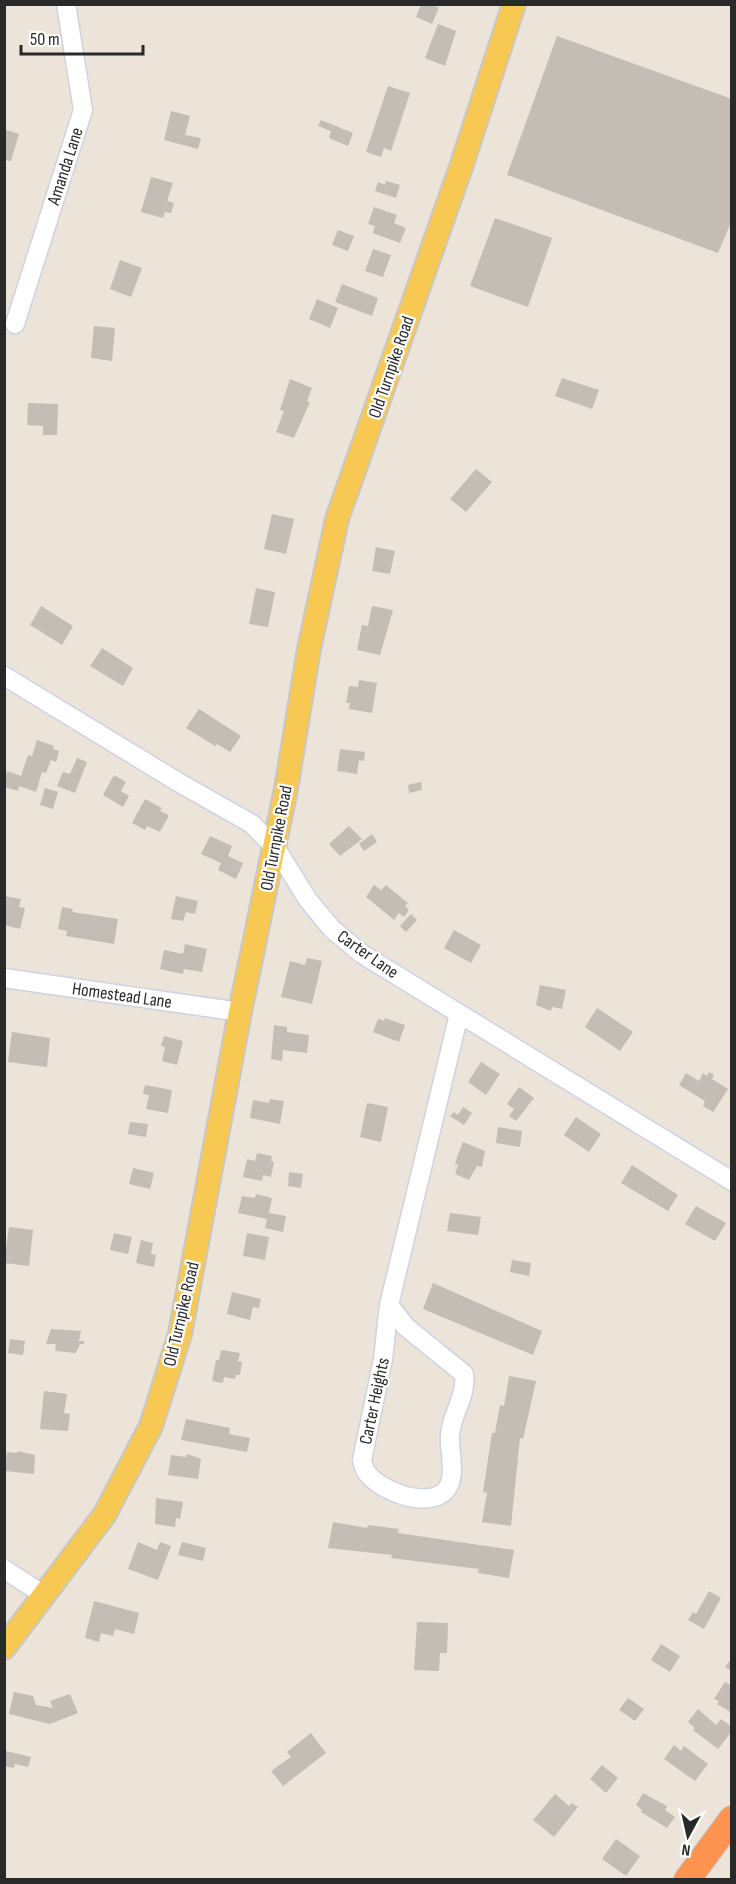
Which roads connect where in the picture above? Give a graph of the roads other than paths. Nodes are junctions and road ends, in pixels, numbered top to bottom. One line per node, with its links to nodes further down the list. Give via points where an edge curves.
1 (66, 4): 3 (street, Amanda Lane, via 83,110)
2 (514, 4): 5 (main road, Old Turnpike Road, via 337,519 309,649)
3 (15, 324)
4 (4, 676): 5 (street, Carter Lane, via 252,824)
5 (275, 846): 7 (main road, Old Turnpike Road); 8 (street, Carter Lane, via 308,900 332,929 362,954)
6 (4, 978): 7 (street, Homestead Lane)
7 (240, 1012): 12 (main road, Old Turnpike Road, via 180,1334 151,1426 105,1514)
8 (459, 1014): 9 (street, Carter Lane); 10 (street, Carter Heights)
9 (732, 1181)
10 (389, 1305): 10 (street, Carter Heights, via 383,1359 362,1460 367,1473 391,1490 416,1500 434,1498 446,1490 452,1475 450,1433 465,1388 464,1374 406,1327)
11 (4, 1569): 12 (street)
12 (44, 1595): 13 (main road, Old Turnpike Road)
13 (4, 1648)
14 (732, 1819): 15 (highway)
15 (687, 1880)

